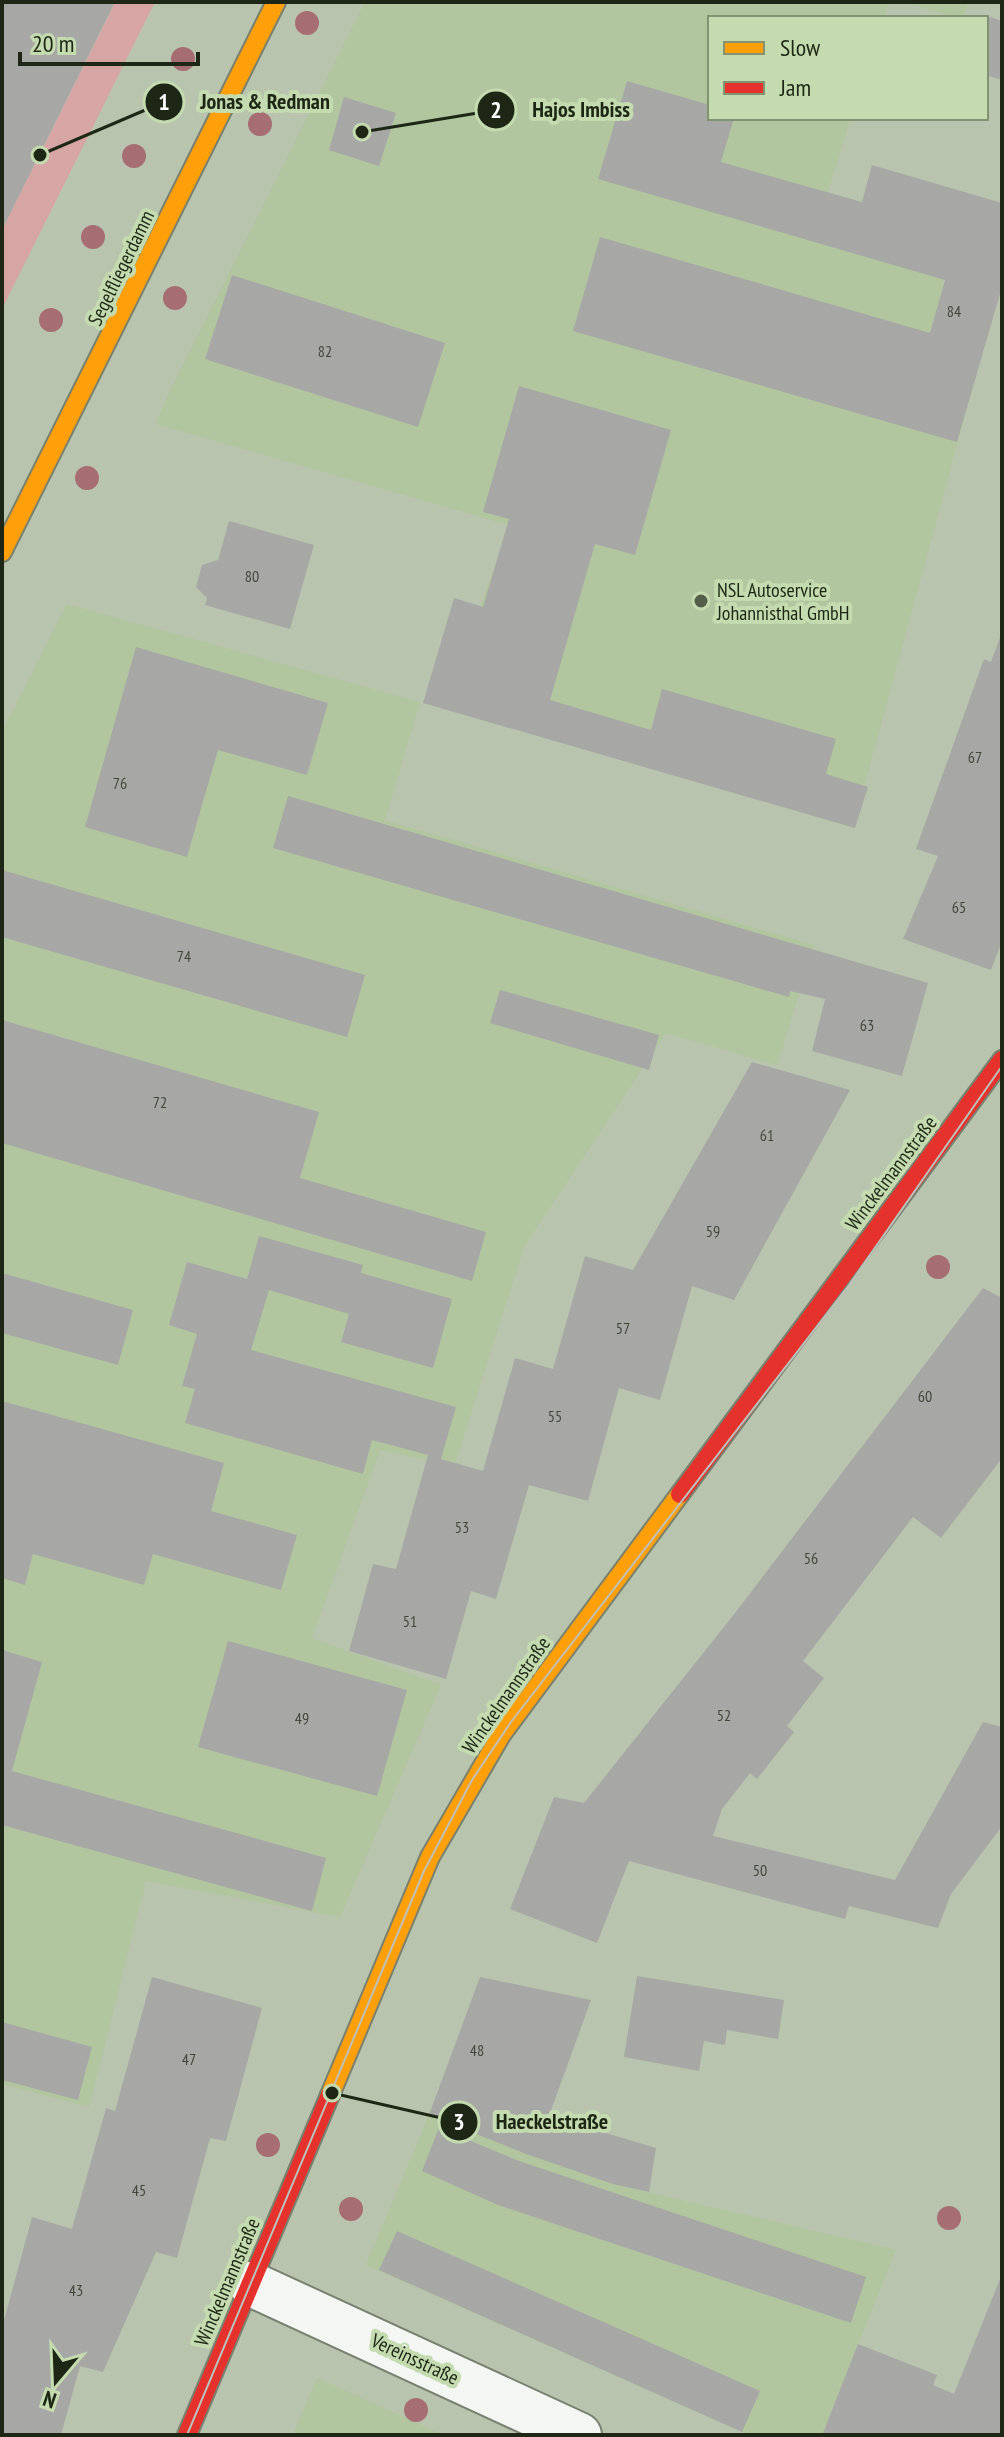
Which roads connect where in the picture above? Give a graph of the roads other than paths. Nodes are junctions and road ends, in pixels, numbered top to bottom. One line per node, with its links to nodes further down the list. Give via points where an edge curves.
1 (276, 2): 2 (street, Segelfliegerdamm)
2 (2, 552)
3 (1002, 1060): 4 (street, Winckelmannstraße, via 501,1735 430,1857)
4 (251, 2284): 5 (street, Winckelmannstraße); 6 (street, Vereinsstraße)
5 (187, 2435)
6 (579, 2435)

